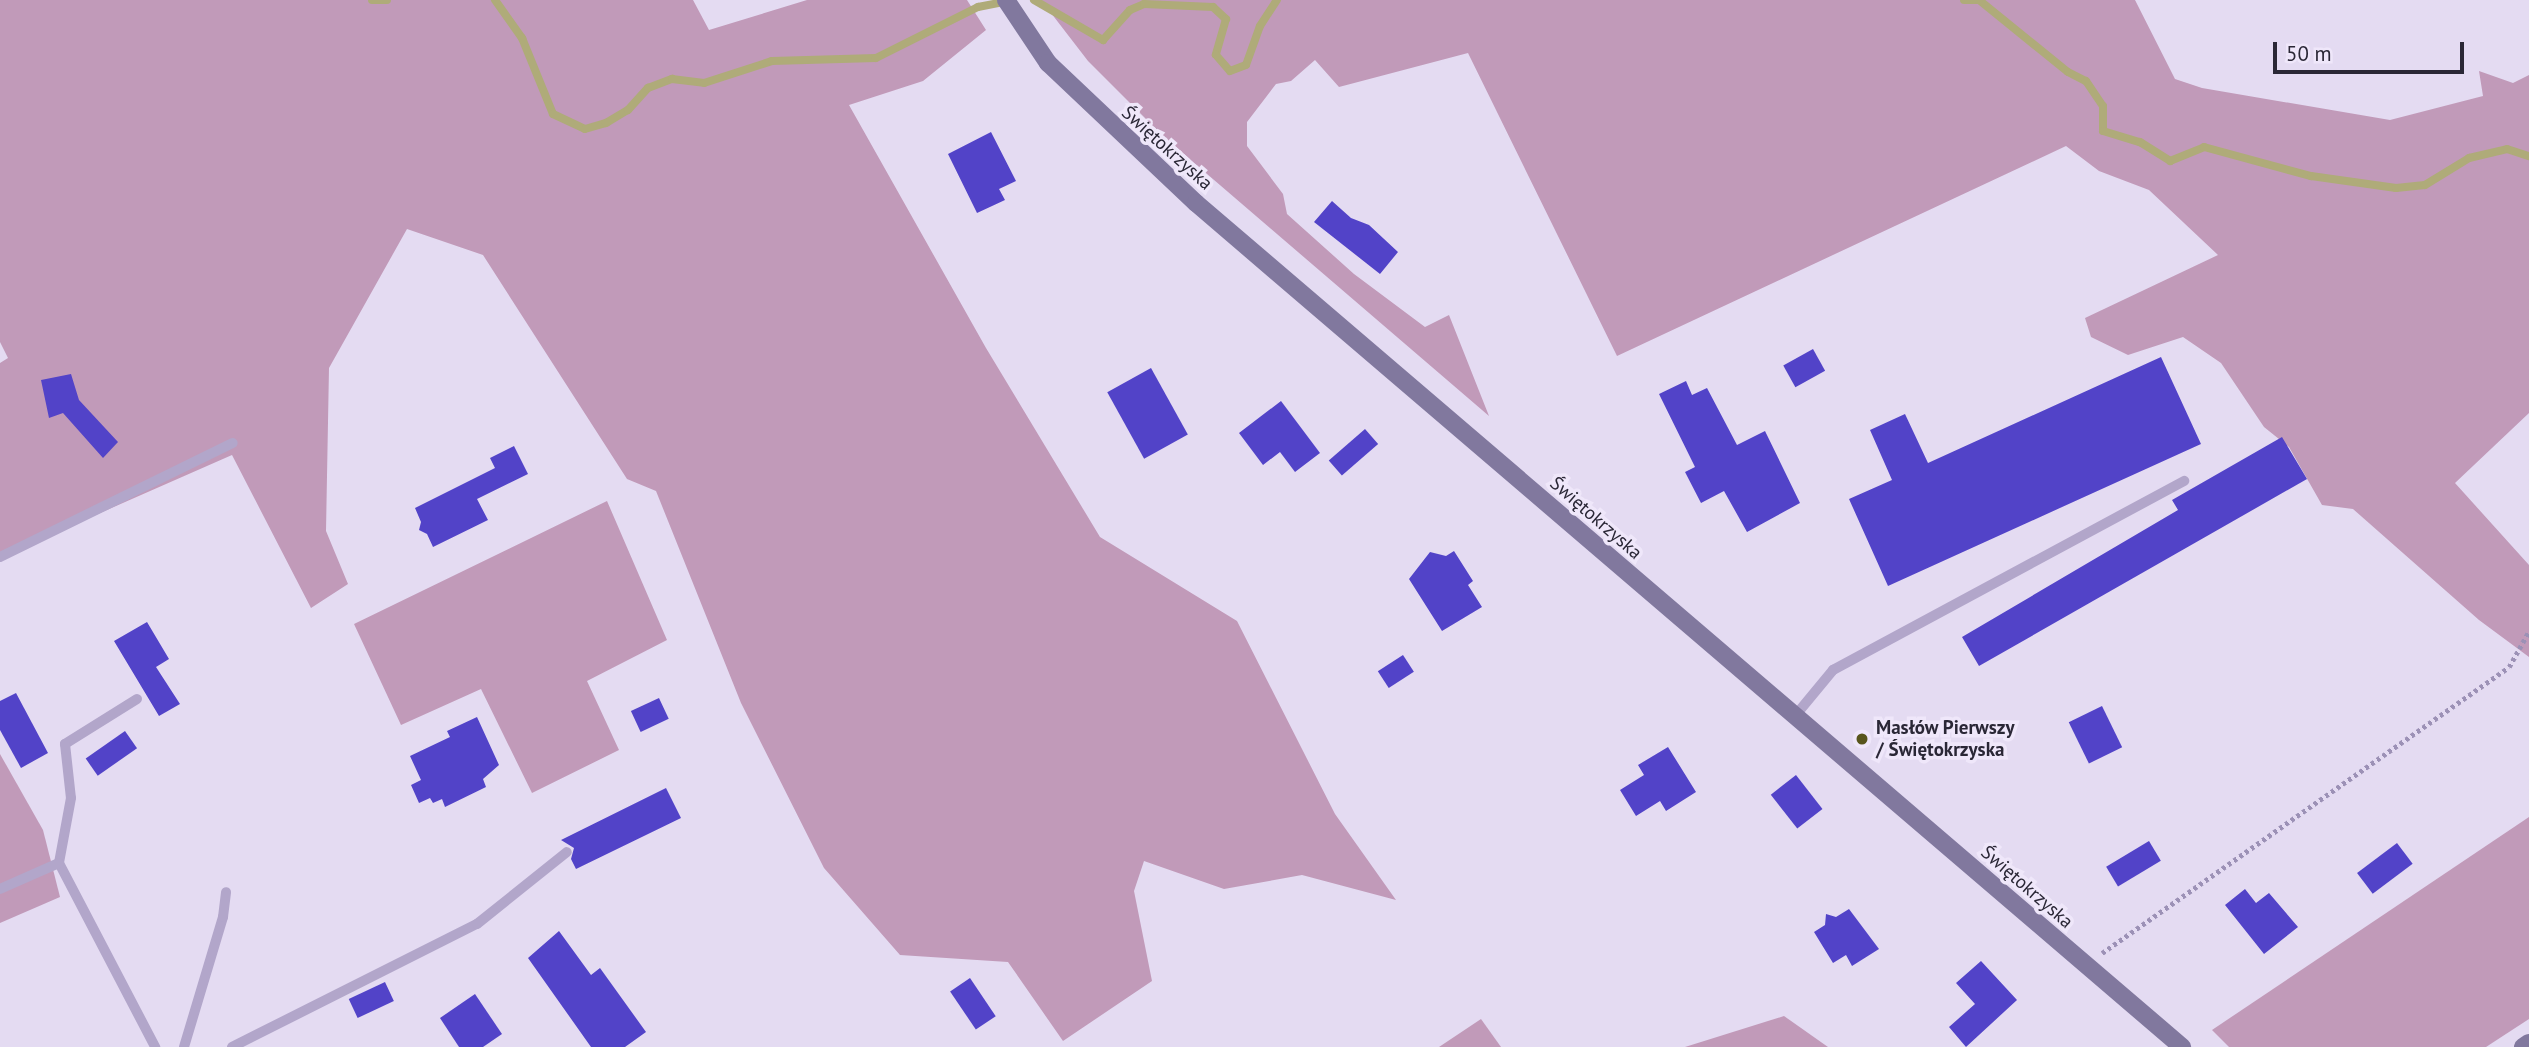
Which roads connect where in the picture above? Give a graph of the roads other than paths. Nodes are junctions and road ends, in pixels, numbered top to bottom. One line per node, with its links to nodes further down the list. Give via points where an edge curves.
1 (1006, 0): 6 (street, Świętokrzyska, via 1048,63 1094,111)
2 (233, 443): 4 (lane)
3 (2184, 481): 6 (lane, via 1833,670)
4 (0, 557)
5 (137, 699): 8 (lane, via 65,744 71,798)
6 (1795, 716): 15 (street, Świętokrzyska)
7 (567, 852): 14 (lane, via 477,924)
8 (59, 863): 9 (lane); 12 (lane)
9 (0, 889)
10 (226, 892): 13 (lane, via 223,917)
11 (2529, 1043): 16 (street)
12 (155, 1047)
13 (184, 1047)
14 (232, 1047)
15 (2182, 1047)
16 (2523, 1047)

